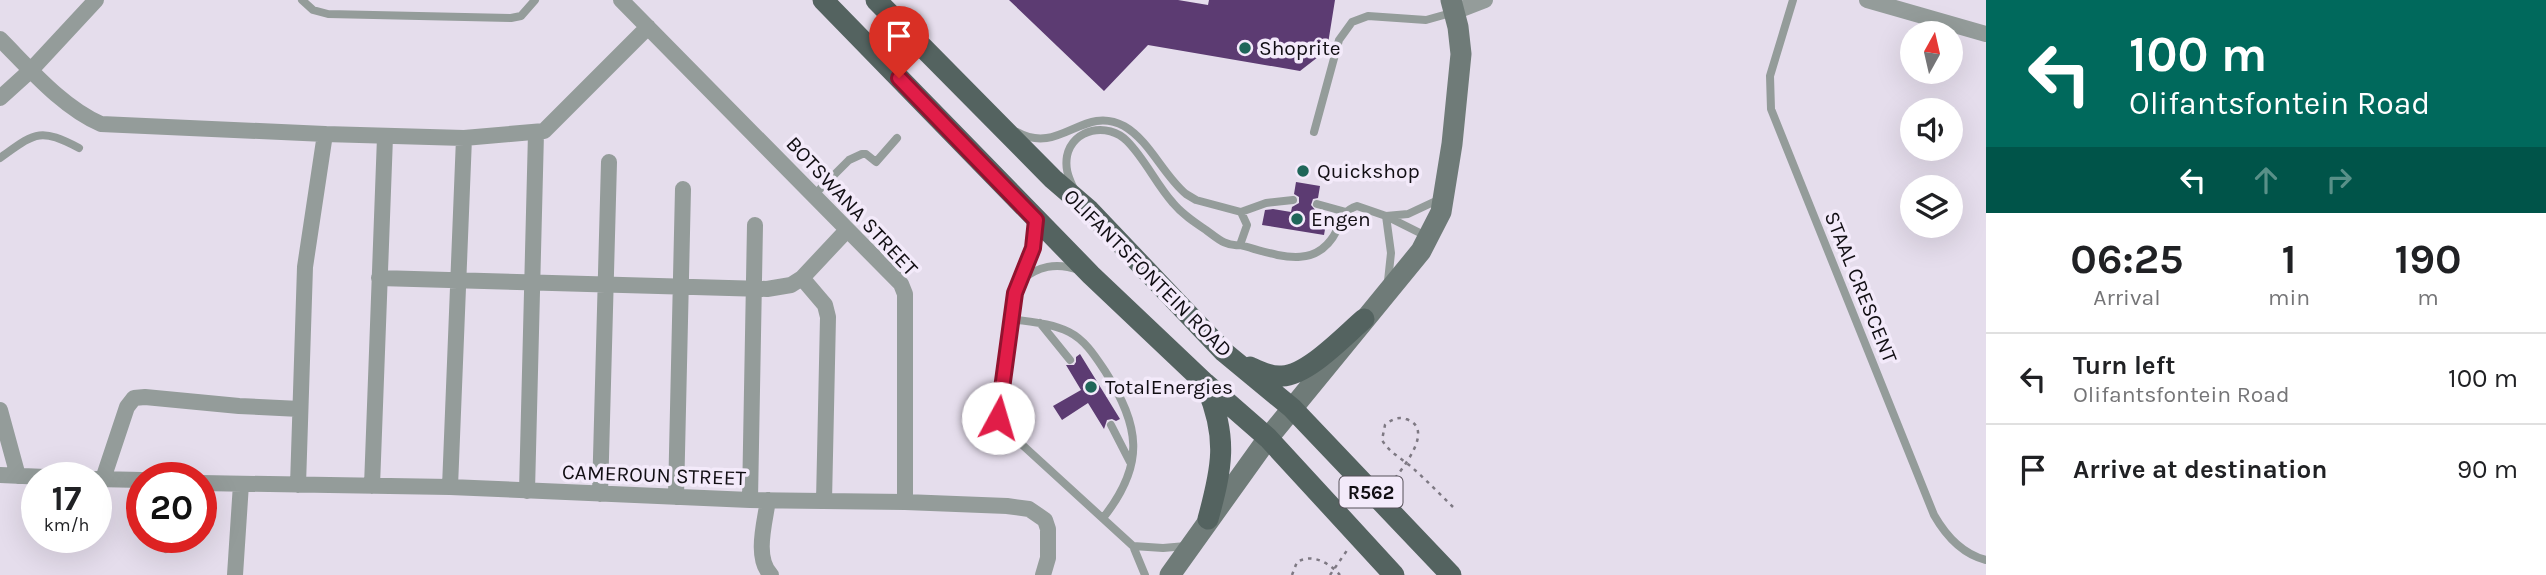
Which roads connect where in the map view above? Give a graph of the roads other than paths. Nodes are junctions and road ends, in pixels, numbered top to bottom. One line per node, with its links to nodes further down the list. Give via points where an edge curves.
1 (302, 0): 8 (lane, via 313,10 328,14 511,18 521,16)
2 (621, 0): 11 (street, BOTSWANA STREET)
3 (823, 0): 35 (main road, OLIFANTSFONTEIN ROAD / R562)
4 (876, 0): 16 (main road, OLIFANTSFONTEIN ROAD / R562)
5 (1485, 0): 10 (street)
6 (1793, 0): 82 (lane, STAAL CRESCENT, via 1770,76 1771,110 1934,515 1952,541)
7 (1867, 0): 12 (street)
8 (532, 1)
9 (89, 2): 14 (street)
10 (1452, 6): 17 (lane, via 1426,20 1380,15 1352,22 1339,40); 28 (street, via 1461,66)
11 (648, 27): 19 (street, via 553,124); 27 (street, BOTSWANA STREET)
12 (1986, 34)
13 (0, 39): 14 (street)
14 (31, 71): 15 (street); 18 (street, via 70,105 101,124)
15 (0, 98)
16 (986, 111): 31 (main road, OLIFANTSFONTEIN ROAD / R562); 32 (lane, via 1038,140 1055,138 1096,120 1122,125 1190,198)
17 (1314, 132)
18 (325, 134): 20 (street); 57 (street, via 305,267)
19 (536, 134): 21 (street); 44 (street)
20 (384, 137): 21 (street); 41 (street)
21 (464, 138): 43 (street)
22 (897, 138): 27 (lane, via 876,162 866,154 852,157)
23 (79, 148): 24 (lane, via 53,135 34,135)
24 (0, 158)
25 (609, 162): 45 (street)
26 (683, 189): 47 (street)
27 (814, 195): 37 (street, BOTSWANA STREET)
28 (1445, 195): 34 (lane, via 1408,214); 38 (street)
29 (1293, 200): 32 (lane)
30 (1317, 204): 33 (lane)
31 (1089, 209): 39 (lane, via 1066,171 1067,157 1079,136 1107,130 1130,144 1182,212 1222,242); 53 (main road, OLIFANTSFONTEIN ROAD / R562)
32 (1241, 212): 39 (lane, via 1247,225)
33 (1346, 212): 34 (lane, via 1361,207); 39 (lane, via 1336,233 1311,256 1296,258)
34 (1386, 216): 38 (lane); 49 (lane, via 1391,253)
35 (1036, 220): 40 (main road, OLIFANTSFONTEIN ROAD / R562); 46 (lane, via 1031,256)
36 (755, 225): 48 (street)
37 (847, 230): 42 (street); 77 (street, BOTSWANA STREET, via 905,291)
38 (1430, 238): 49 (street)
39 (1240, 245)
40 (1091, 275): 46 (lane, via 1052,266); 55 (main road, OLIFANTSFONTEIN ROAD / R562)
41 (379, 278): 43 (street); 69 (street)
42 (802, 278): 48 (street, via 779,288); 76 (street, via 825,305 828,317)
43 (458, 281): 44 (street); 70 (street)
44 (531, 282): 45 (street); 71 (street)
45 (604, 284): 47 (street); 72 (street)
46 (1017, 284): 50 (lane)
47 (681, 287): 48 (street); 73 (street)
48 (755, 288): 74 (street)
49 (1385, 294): 51 (street)
50 (1011, 319): 52 (lane); 78 (lane, via 998,405 1000,422)
51 (1364, 319): 53 (main road, via 1293,374 1270,375); 56 (street)
52 (1040, 323): 54 (lane); 62 (lane, via 1070,332 1096,356 1127,409 1133,436)
53 (1224, 352): 56 (main road, OLIFANTSFONTEIN ROAD / R562)
54 (1070, 360)
55 (1205, 383): 60 (main road, OLIFANTSFONTEIN ROAD / R562); 79 (main road, via 1217,412 1222,448)
56 (1292, 408): 60 (street); 89 (main road, OLIFANTSFONTEIN ROAD / R562)
57 (300, 409): 61 (street, via 134,398); 68 (street)
58 (0, 410): 64 (street)
59 (1111, 425): 62 (lane)
60 (1268, 438): 79 (street); 88 (main road, OLIFANTSFONTEIN ROAD / R562)
61 (106, 462)
62 (1131, 464): 78 (lane, via 1119,496)
63 (0, 475): 64 (street)
64 (18, 476): 65 (street)
65 (21, 476)
66 (217, 483): 67 (street, CAMEROUN STREET)
67 (241, 484): 68 (street, CAMEROUN STREET); 83 (street)
68 (298, 485): 69 (street, CAMEROUN STREET)
69 (372, 486): 70 (street, CAMEROUN STREET)
70 (450, 487): 71 (street, CAMEROUN STREET)
71 (527, 491): 72 (street, CAMEROUN STREET)
72 (600, 494): 73 (street, CAMEROUN STREET)
73 (676, 497): 74 (street, CAMEROUN STREET)
74 (750, 500): 75 (street, CAMEROUN STREET)
75 (768, 500): 76 (street, CAMEROUN STREET); 84 (street, via 762,564)
76 (824, 501): 77 (street, CAMEROUN STREET)
77 (905, 502): 85 (street, CAMEROUN STREET, via 1030,509 1048,528)
78 (1103, 518): 81 (lane)
79 (1208, 519): 80 (street)
80 (1191, 544): 81 (lane); 87 (street)
81 (1133, 546): 86 (lane)
82 (1986, 560)
83 (235, 575)
84 (771, 575)
85 (1043, 575)
86 (1144, 575)
87 (1170, 575)
88 (1394, 575)
89 (1451, 575)

